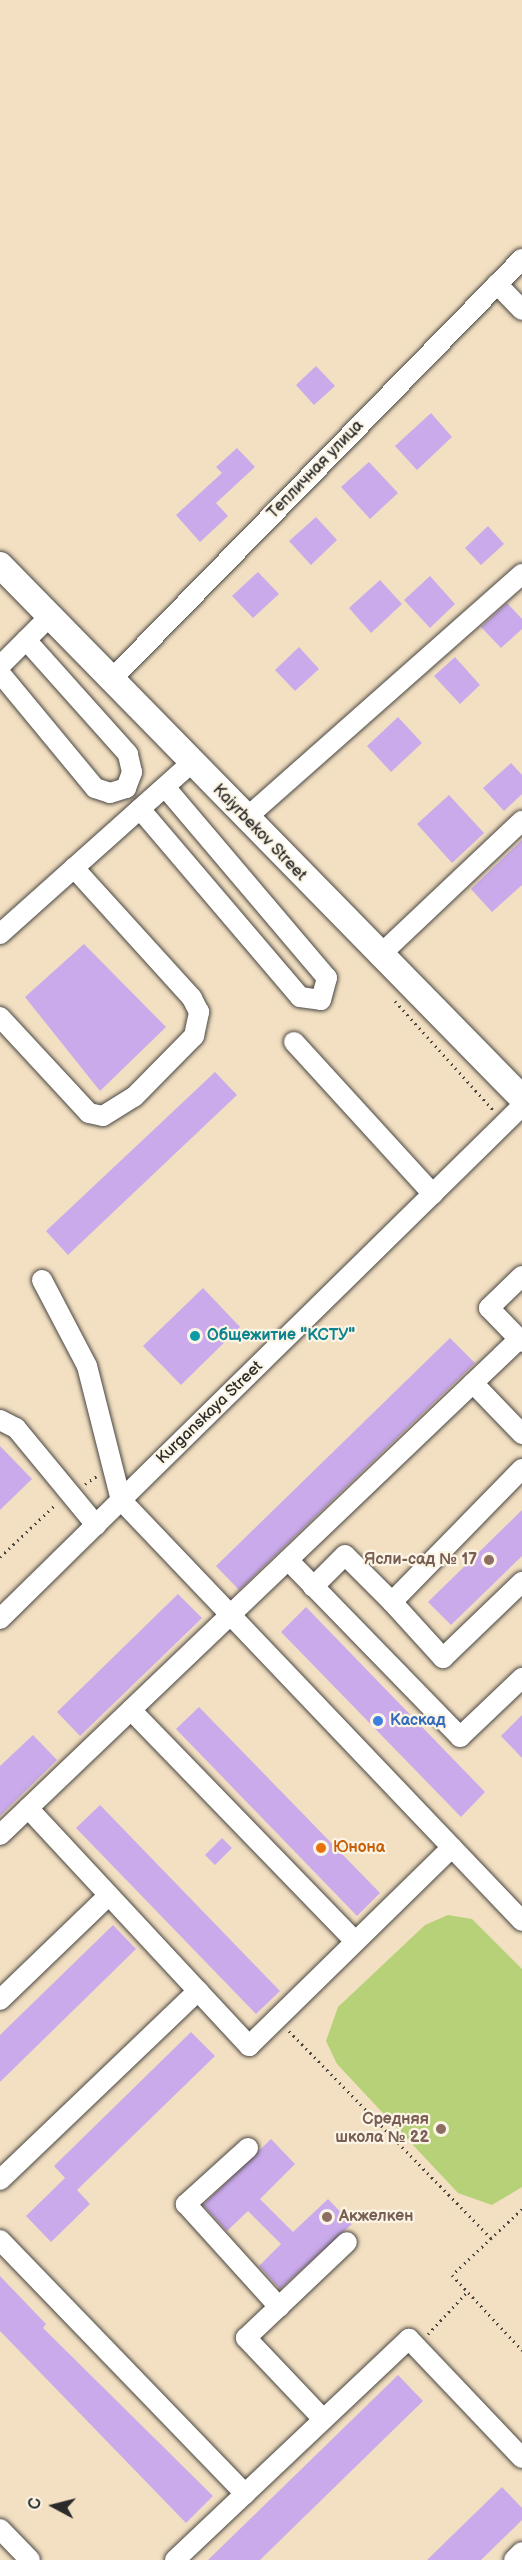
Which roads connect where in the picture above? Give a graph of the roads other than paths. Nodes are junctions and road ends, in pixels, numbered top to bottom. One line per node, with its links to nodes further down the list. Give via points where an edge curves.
1 (522, 259): 2 (street, Тепличная улица)
2 (497, 284): 3 (street); 10 (street, Тепличная улица)
3 (522, 310)
4 (0, 565): 6 (main road, Kaiyrbekov Street)
5 (522, 574): 14 (street)
6 (49, 617): 7 (street); 10 (main road, Kaiyrbekov Street)
7 (26, 640): 8 (street); 9 (street, via 128,754 132,772 126,788 110,793 95,788)
8 (0, 666)
9 (0, 673)
10 (110, 681): 11 (main road, Kaiyrbekov Street)
11 (191, 764): 12 (street); 14 (main road, Kaiyrbekov Street)
12 (165, 787): 13 (street); 13 (street, via 327,978 321,1000 300,997)
13 (140, 809): 16 (street)
14 (245, 819): 18 (main road, Kaiyrbekov Street)
15 (522, 821): 18 (street)
16 (75, 868): 17 (street); 19 (street, via 192,998 199,1012 194,1036 134,1097 103,1116 89,1113)
17 (0, 934)
18 (379, 956): 21 (main road, Kaiyrbekov Street)
19 (0, 1017)
20 (294, 1042): 23 (street)
21 (522, 1098)
22 (522, 1106): 23 (street, Kurganskaya Street)
23 (433, 1194): 31 (street, Kurganskaya Street)
24 (522, 1276): 26 (street, via 489,1308)
25 (42, 1280): 31 (street, via 87,1366)
26 (521, 1341): 27 (street)
27 (473, 1383): 29 (street); 33 (street)
28 (0, 1420): 32 (street, via 16,1428)
29 (522, 1434)
30 (522, 1469): 36 (street)
31 (121, 1500): 32 (street, Kurganskaya Street); 37 (street)
32 (96, 1525): 38 (street, Kurganskaya Street)
33 (288, 1560): 35 (street); 37 (street)
34 (522, 1582): 36 (street, via 443,1658)
35 (313, 1587): 36 (street, via 345,1555); 39 (street, via 460,1737)
36 (392, 1602)
37 (230, 1615): 40 (street); 43 (street)
38 (0, 1618)
39 (522, 1678)
40 (131, 1710): 41 (street); 46 (street)
41 (28, 1808): 42 (street); 44 (street)
42 (0, 1835)
43 (452, 1847): 45 (street); 46 (street)
44 (109, 1895): 47 (street); 48 (street)
45 (519, 1912)
46 (355, 1941): 47 (street, via 249,2046)
47 (198, 1991): 50 (street)
48 (0, 2000)
49 (248, 2148): 53 (street, via 186,2204)
50 (0, 2180)
51 (0, 2240): 56 (street)
52 (347, 2242): 53 (street)
53 (279, 2307): 54 (street, via 246,2338)
54 (323, 2419): 55 (street, via 409,2339); 56 (street)
55 (522, 2458)
56 (245, 2494): 60 (street)
57 (0, 2529): 59 (street)
58 (522, 2552): 61 (street)
59 (30, 2560)
60 (175, 2560)
61 (514, 2560)

